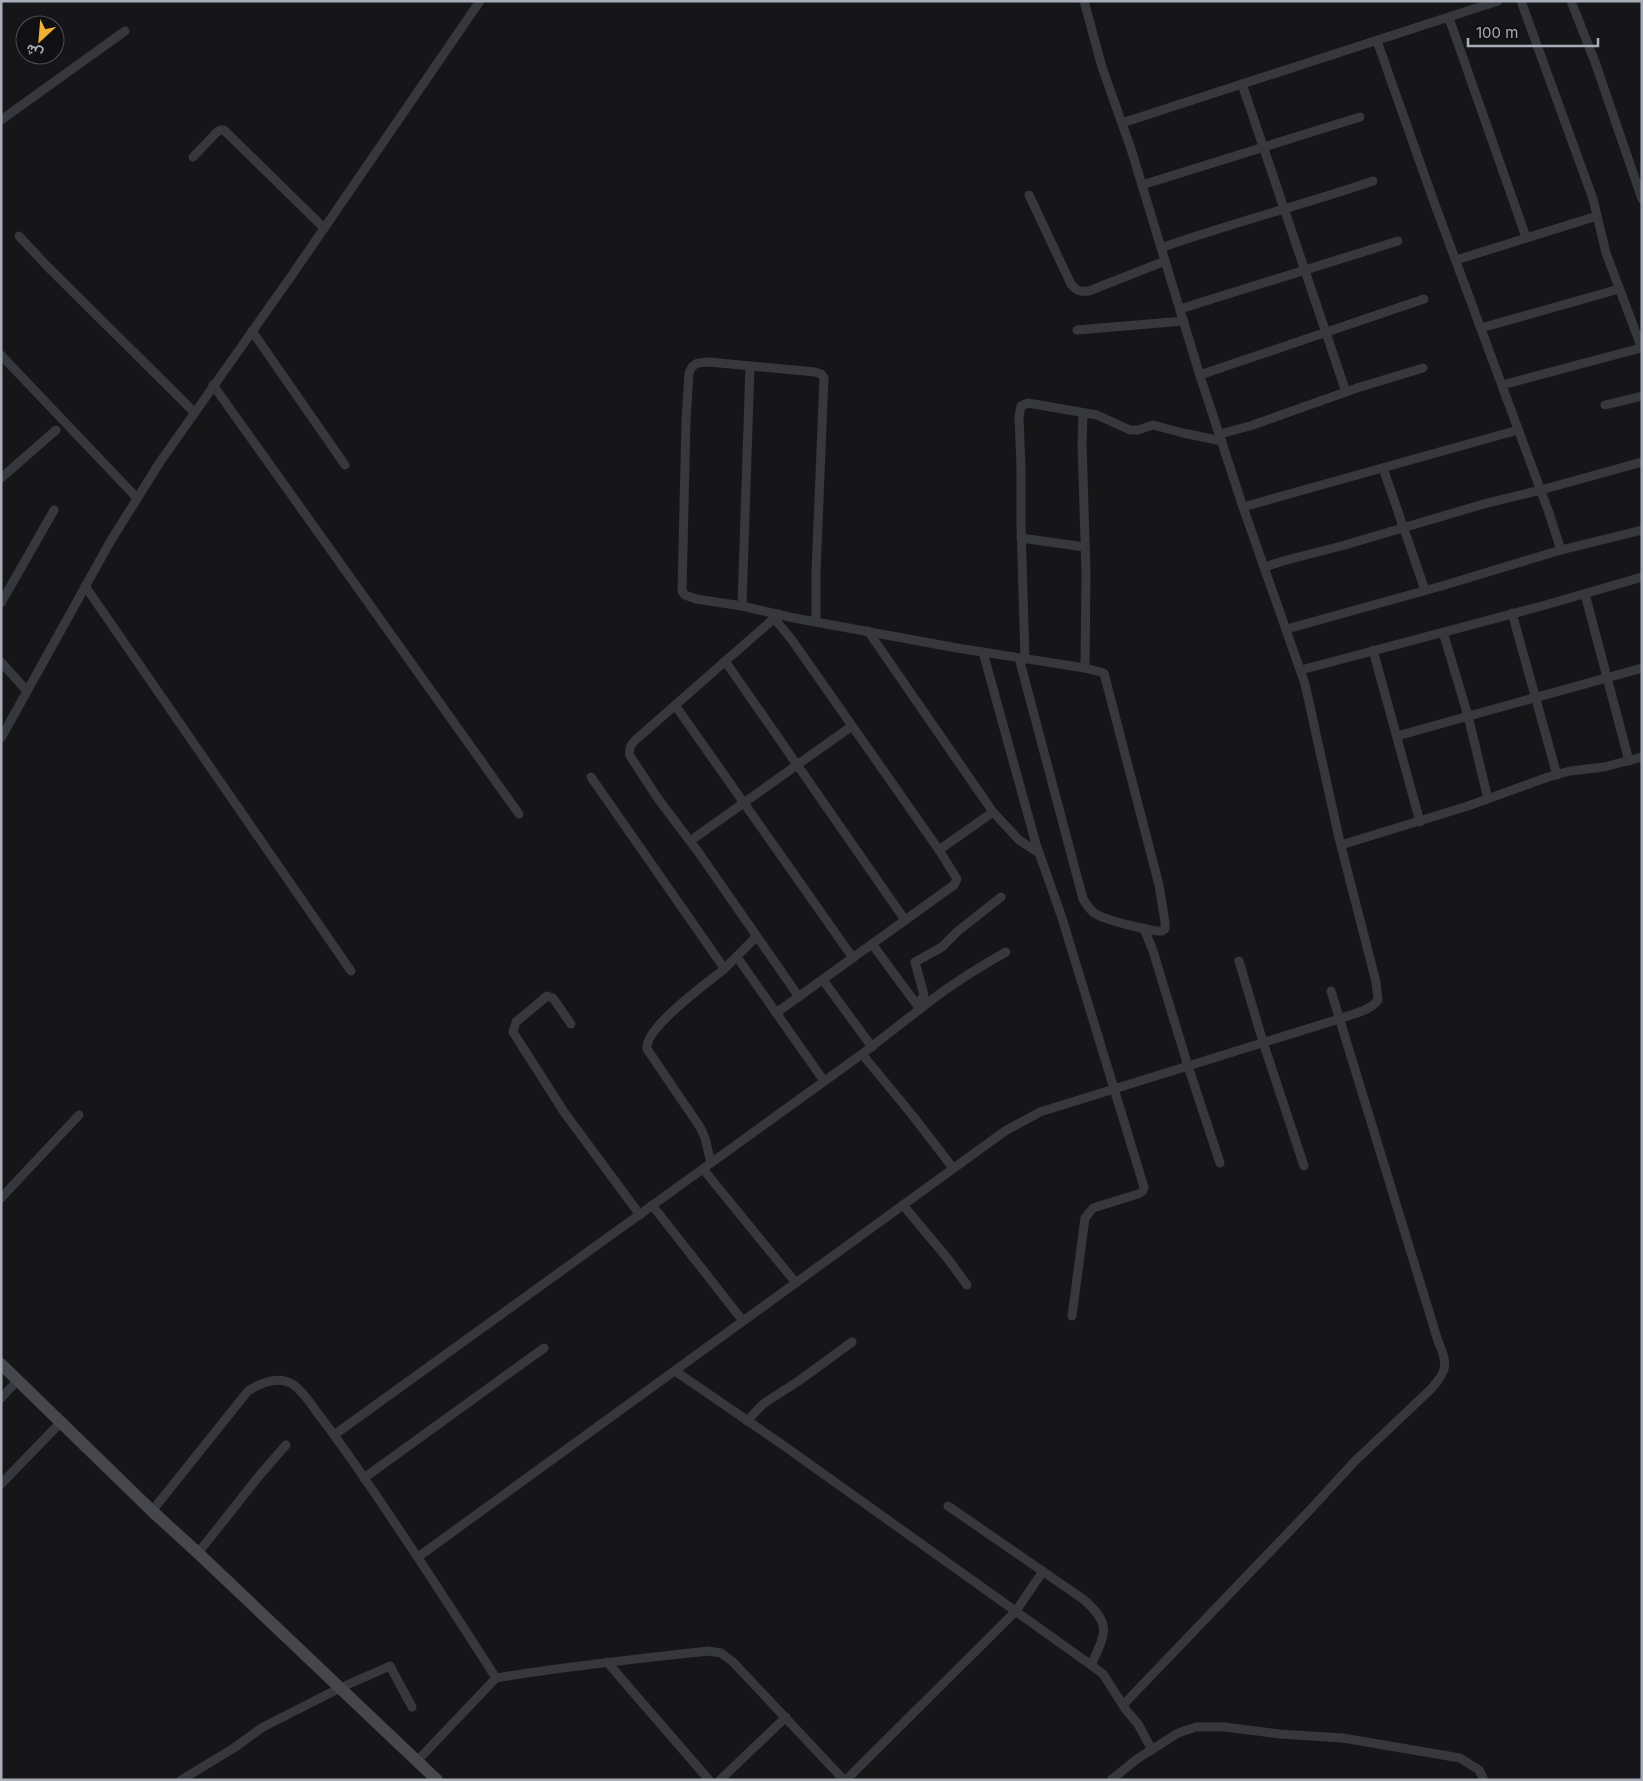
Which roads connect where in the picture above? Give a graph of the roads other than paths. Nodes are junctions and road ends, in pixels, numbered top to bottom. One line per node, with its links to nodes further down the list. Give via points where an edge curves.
1 (480, 1): 21 (street)
2 (1084, 1): 12 (street)
3 (1498, 1): 6 (street)
4 (1521, 1): 20 (street)
5 (1571, 1): 18 (street)
6 (1449, 18): 8 (street); 23 (street)
7 (125, 31): 11 (street)
8 (1377, 41): 9 (street); 26 (street)
9 (1242, 84): 12 (street); 13 (street)
10 (1360, 117): 13 (street)
11 (1, 120)
12 (1122, 123): 16 (street)
13 (1263, 146): 16 (street); 19 (street)
14 (193, 157): 21 (street, via 216,133 224,130)
15 (1373, 181): 19 (street)
16 (1142, 185): 25 (street)
17 (1029, 195): 27 (street, via 1076,290 1089,291)
18 (1642, 199)
19 (1285, 208): 25 (street); 28 (street)
20 (1597, 216): 23 (street); 29 (street)
21 (324, 228): 35 (street)
22 (19, 236): 47 (street)
23 (1526, 237): 26 (street)
24 (1398, 241): 28 (street)
25 (1161, 248): 27 (street)
26 (1456, 260): 33 (street)
27 (1165, 261): 31 (street)
28 (1305, 270): 31 (street); 36 (street)
29 (1619, 289): 33 (street); 37 (street)
30 (1424, 299): 36 (street)
31 (1180, 309): 32 (street)
32 (1184, 321): 34 (street); 41 (street)
33 (1481, 328): 43 (street)
34 (1077, 330)
35 (252, 331): 42 (street); 53 (street)
36 (1325, 331): 41 (street); 44 (street)
37 (1642, 349): 43 (street)
38 (1, 355): 57 (street)
39 (750, 366): 71 (street); 71 (street, via 708,362 691,366 685,431 682,591 696,599); 74 (street, via 815,372 824,378)
40 (1423, 368): 44 (street)
41 (1200, 374): 51 (street)
42 (213, 385): 47 (street); 102 (street)
43 (1502, 385): 50 (street)
44 (1346, 392): 51 (street)
45 (1642, 396): 46 (street)
46 (1605, 405)
47 (194, 412): 57 (street)
48 (1083, 414): 51 (street, via 1097,415 1130,430 1153,425 1183,433); 62 (street, via 1028,403 1021,406); 63 (street)
49 (56, 430): 55 (street)
50 (1518, 430): 54 (street); 56 (street)
51 (1221, 437): 58 (street)
52 (1642, 462): 56 (street)
53 (345, 466)
54 (1383, 468): 58 (street); 60 (street)
55 (1, 478)
56 (1541, 490): 60 (street); 64 (street)
57 (137, 498): 67 (street)
58 (1243, 507): 65 (street)
59 (54, 510): 70 (street)
60 (1404, 528): 65 (street); 68 (street)
61 (1642, 530): 64 (street)
62 (1021, 538): 63 (street); 80 (street)
63 (1084, 547): 83 (street)
64 (1561, 550): 68 (street)
65 (1265, 567): 75 (street)
66 (1642, 577): 69 (street)
67 (85, 586): 87 (street); 118 (street)
68 (1425, 590): 75 (street)
69 (1585, 594): 72 (street); 86 (street)
70 (1, 603)
71 (742, 606): 73 (street)
72 (1512, 614): 77 (street); 88 (street)
73 (777, 616): 74 (street); 81 (street); 91 (street)
74 (816, 622): 76 (street)
75 (1287, 629): 85 (street)
76 (868, 631): 79 (street); 101 (street)
77 (1443, 632): 78 (street); 90 (street)
78 (1373, 650): 85 (street); 92 (street)
79 (983, 652): 80 (street); 107 (street)
80 (1022, 658): 83 (street); 110 (street, via 1083,900 1096,915)
81 (725, 661): 89 (street); 96 (street)
82 (1, 662): 87 (street)
83 (1085, 668): 110 (street, via 1101,671 1106,676 1158,885 1165,929)
84 (1642, 668): 86 (street)
85 (1300, 670): 105 (street)
86 (1606, 677): 88 (street); 95 (street)
87 (27, 691): 93 (street)
88 (1536, 697): 90 (street); 97 (street)
89 (675, 706): 100 (street); 104 (street, via 640,736 629,751 659,800)
90 (1468, 716): 92 (street); 99 (street)
91 (852, 726): 96 (street); 106 (street)
92 (1397, 736): 103 (street)
93 (1, 738)
94 (1642, 757): 95 (street)
95 (1630, 761): 97 (street)
96 (798, 764): 100 (street); 109 (street)
97 (1557, 774): 99 (street)
98 (591, 777): 117 (street)
99 (1488, 799): 103 (street)
100 (744, 803): 104 (street); 115 (street)
101 (992, 812): 106 (street); 107 (street, via 1020,840)
102 (519, 814)
103 (1420, 822): 105 (street)
104 (690, 841): 111 (street)
105 (1341, 845): 124 (street, via 1378,1000 1375,1005)
106 (939, 850): 109 (street, via 955,875 956,883)
107 (1039, 853): 131 (street)
108 (1001, 897): 122 (street, via 942,946 915,962 924,995)
109 (905, 920): 112 (street)
110 (1144, 928): 129 (street)
111 (756, 937): 114 (street); 121 (street)
112 (872, 944): 115 (street); 122 (street)
113 (1006, 952): 122 (street)
114 (736, 957): 117 (street); 123 (street)
115 (852, 958): 119 (street)
116 (1239, 961): 126 (street)
117 (724, 968): 133 (street, via 680,1003 646,1045 700,1127)
118 (351, 971)
119 (823, 980): 121 (street); 127 (street)
120 (1331, 991): 124 (street)
121 (799, 997): 123 (street)
122 (918, 1007): 127 (street)
123 (776, 1013): 130 (street)
124 (1339, 1019): 126 (street); 168 (street, via 1446,1367 1431,1389 1355,1461)
125 (571, 1024): 141 (street, via 553,998 547,996 516,1022 513,1032 564,1112)
126 (1263, 1042): 129 (street); 135 (street)
127 (872, 1047): 128 (street)
128 (862, 1054): 130 (street); 136 (street)
129 (1188, 1066): 131 (street); 134 (street)
130 (824, 1081): 133 (street)
131 (1113, 1089): 136 (street, via 1040,1112 1005,1131); 144 (street, via 1144,1187 1138,1194 1088,1212)
132 (79, 1115): 138 (street)
133 (711, 1163): 137 (street)
134 (1220, 1163)
135 (1304, 1166)
136 (953, 1168): 140 (street)
137 (703, 1169): 139 (street); 142 (street)
138 (1, 1198)
139 (652, 1205): 141 (street); 145 (street)
140 (903, 1205): 142 (street); 143 (street)
141 (640, 1214): 154 (street)
142 (796, 1283): 145 (street)
143 (967, 1285)
144 (1072, 1316)
145 (743, 1321): 149 (street)
146 (852, 1342): 152 (street, via 762,1404)
147 (544, 1348): 156 (street)
148 (1, 1364): 150 (street)
149 (674, 1371): 152 (street); 161 (street)
150 (18, 1380): 151 (street); 153 (street)
151 (1, 1398)
152 (747, 1421): 163 (street)
153 (61, 1422): 157 (street); 159 (street)
154 (334, 1435): 156 (street); 159 (street, via 293,1385 273,1380 260,1384 248,1391)
155 (286, 1445): 160 (street)
156 (364, 1478): 161 (street)
157 (1, 1484)
158 (948, 1506): 162 (street)
159 (152, 1511): 160 (street)
160 (198, 1553): 167 (street)
161 (418, 1557): 166 (street)
162 (1043, 1571): 163 (street); 165 (street, via 1083,1599 1097,1611 1103,1622 1104,1633)
163 (1016, 1611): 165 (street); 177 (street)
164 (608, 1662): 166 (street); 170 (street, via 708,1651 721,1653); 175 (street)
165 (1091, 1665): 168 (street, via 1103,1674)
166 (496, 1678): 172 (street)
167 (340, 1688): 169 (street, via 390,1666); 172 (street); 173 (street, via 263,1726)
168 (1123, 1705): 171 (street)
169 (412, 1707)
170 (786, 1717): 176 (street); 177 (street)
171 (1152, 1750): 178 (street); 179 (street, via 1178,1733 1196,1727 1224,1727 1343,1738 1460,1758 1479,1770)
172 (418, 1761): 174 (street)
173 (181, 1780)
174 (437, 1780)
175 (709, 1780)
176 (720, 1780)
177 (845, 1780)
178 (1111, 1780)
179 (1484, 1780)

